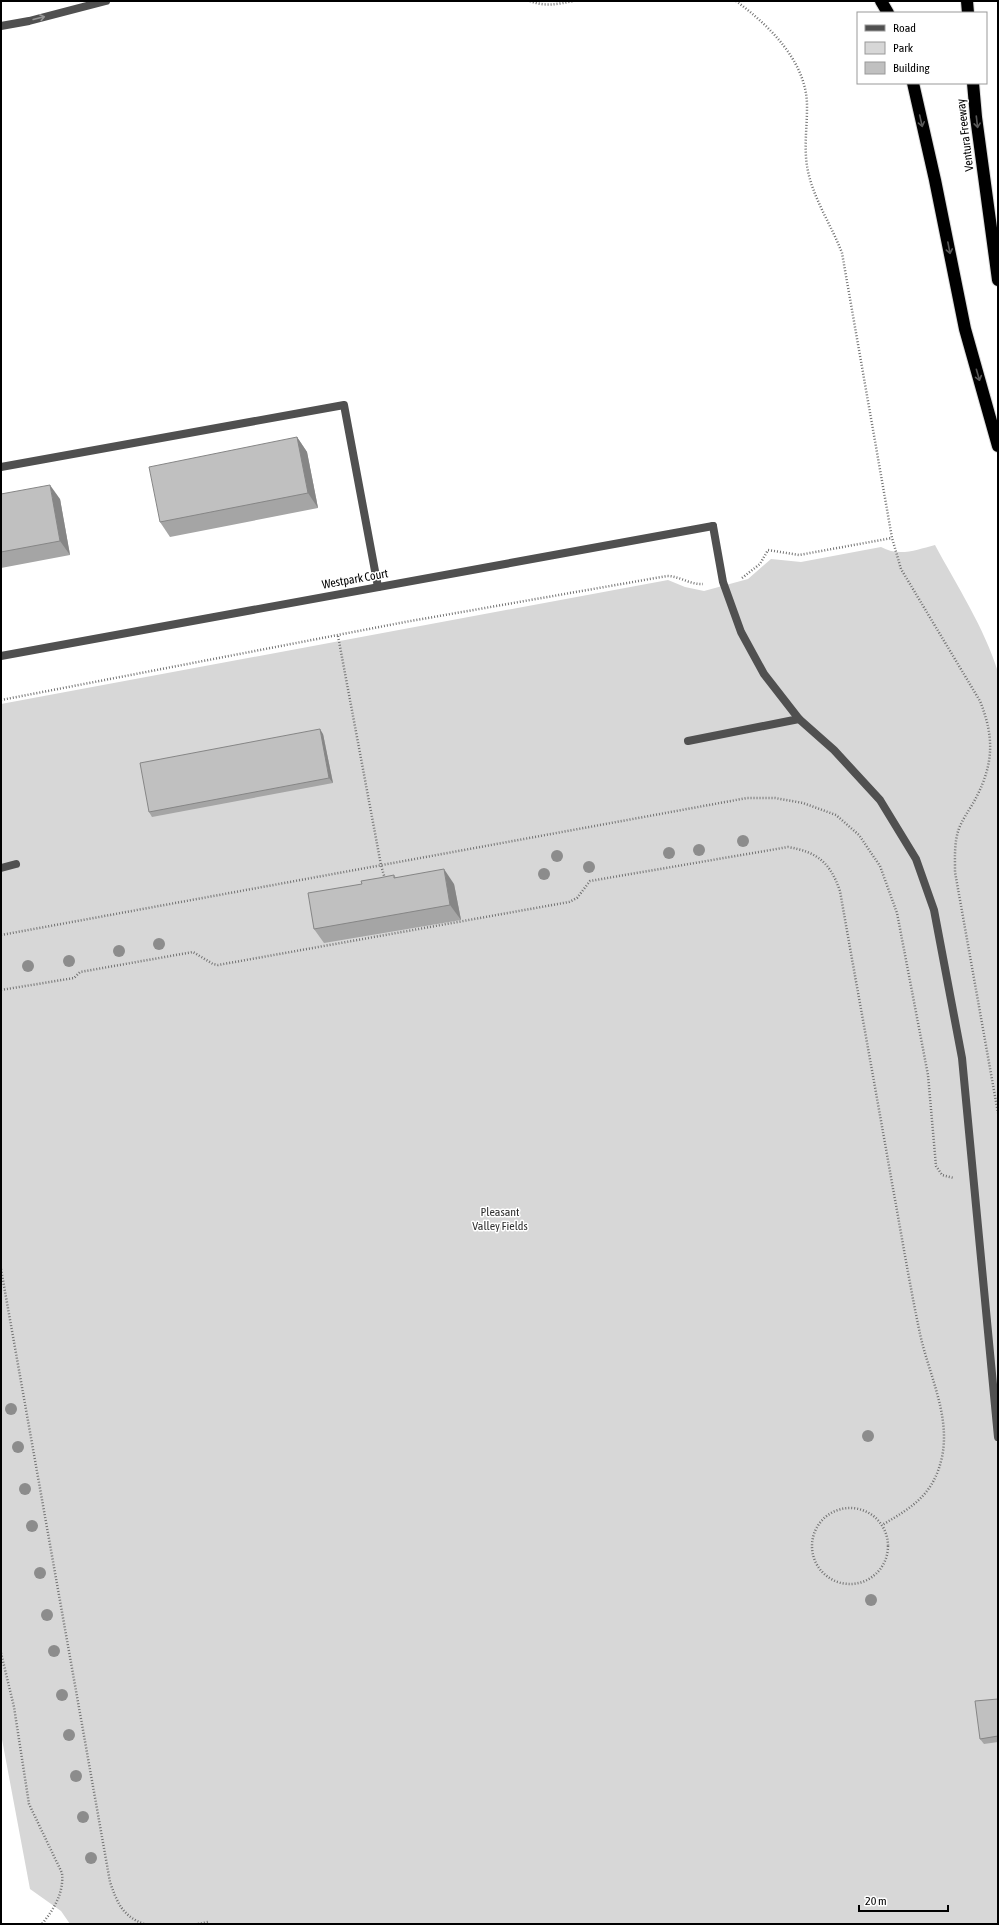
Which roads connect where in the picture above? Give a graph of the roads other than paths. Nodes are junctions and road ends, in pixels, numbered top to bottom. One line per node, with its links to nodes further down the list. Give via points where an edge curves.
1 (106, 1): 6 (street, one-way to 1)
2 (882, 1): 4 (highway)
3 (967, 1): 5 (highway)
4 (888, 12)
5 (968, 12)
6 (1, 26)
7 (913, 84): 10 (highway, one-way to 10, via 965,329)
8 (973, 84): 9 (highway, Ventura Freeway, one-way to 9)
9 (998, 280)
10 (998, 446)
11 (1, 467): 12 (street, via 344,405)
12 (378, 587): 13 (street, Westpark Court); 14 (street, Westpark Court, via 713,526 723,582 741,632 764,674)
13 (1, 656)
14 (799, 719): 15 (street); 18 (street, via 834,750 880,800 916,859 934,910 962,1058)
15 (688, 740)
16 (16, 864): 17 (street)
17 (1, 868)
18 (998, 1437)

